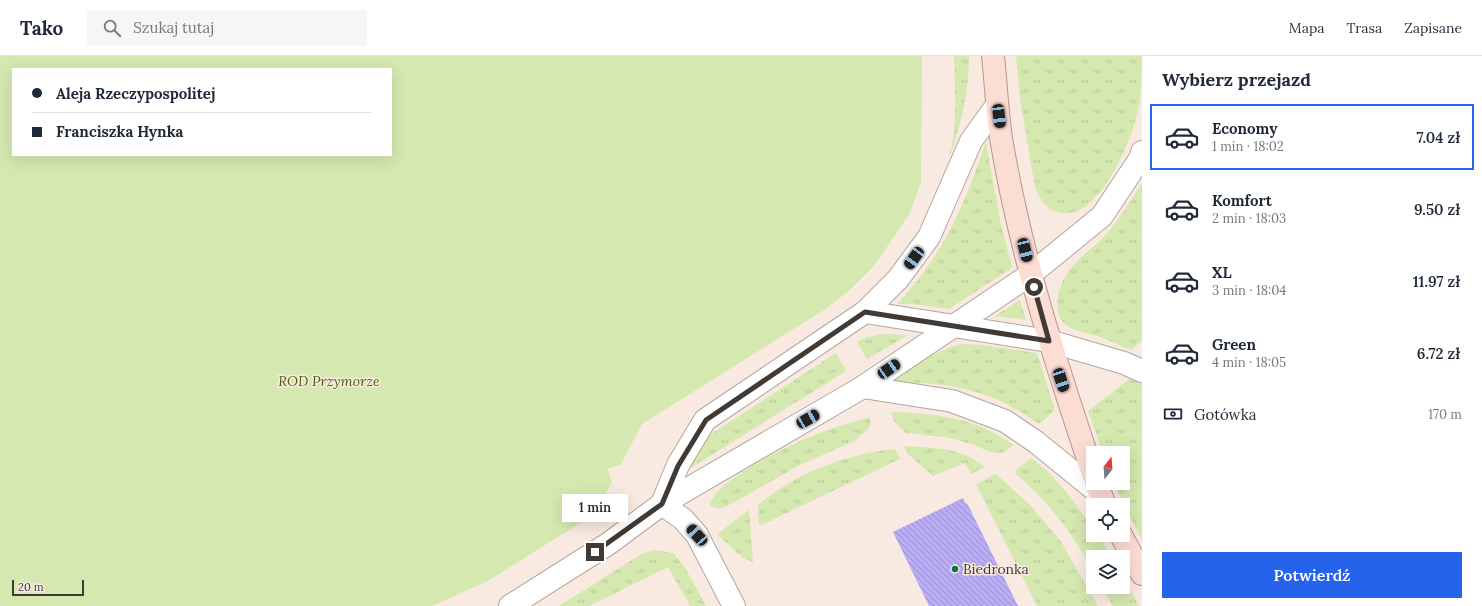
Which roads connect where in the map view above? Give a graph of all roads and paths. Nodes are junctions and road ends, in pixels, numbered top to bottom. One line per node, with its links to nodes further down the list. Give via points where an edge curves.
1 (993, 56): 2 (main road)
2 (997, 105): 4 (main road, via 1010,184); 5 (street, via 970,141 929,237 898,279)
3 (1142, 152): 4 (street, via 1102,216)
4 (1031, 274): 6 (street); 7 (main road)
5 (865, 312): 6 (street); 12 (street, via 706,420 678,466)
6 (954, 325): 7 (street); 9 (street)
7 (1049, 341): 8 (street, via 1124,363); 10 (main road)
8 (1142, 371)
9 (863, 387): 11 (street, via 952,401 1005,421); 12 (street)
10 (1086, 453)
11 (1086, 480)
12 (662, 504): 15 (street, via 608,544); 16 (street, via 683,519 697,535)
13 (1125, 542): 14 (main road)
14 (1142, 574)
15 (510, 606)
16 (734, 606)

